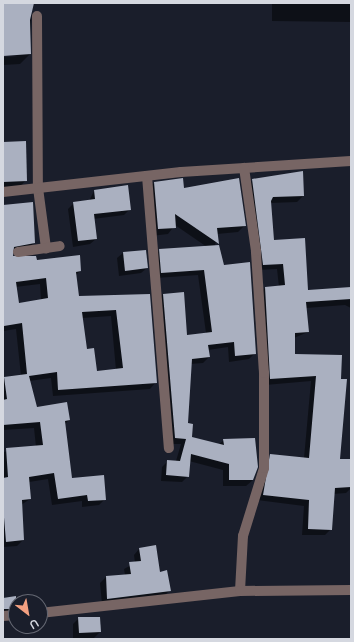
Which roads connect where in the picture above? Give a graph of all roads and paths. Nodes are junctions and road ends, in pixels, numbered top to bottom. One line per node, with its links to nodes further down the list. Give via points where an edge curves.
1 (37, 16): 5 (street)
2 (351, 161): 3 (street)
3 (244, 168): 4 (street); 12 (street, via 256,251 264,373 264,468 243,536)
4 (147, 176): 5 (street); 10 (street)
5 (38, 188): 6 (street); 8 (street)
6 (3, 192)
7 (60, 246): 8 (street)
8 (46, 248): 9 (street)
9 (18, 252)
10 (169, 448)
11 (351, 590): 12 (street)
12 (240, 591): 13 (street)
13 (48, 611)

